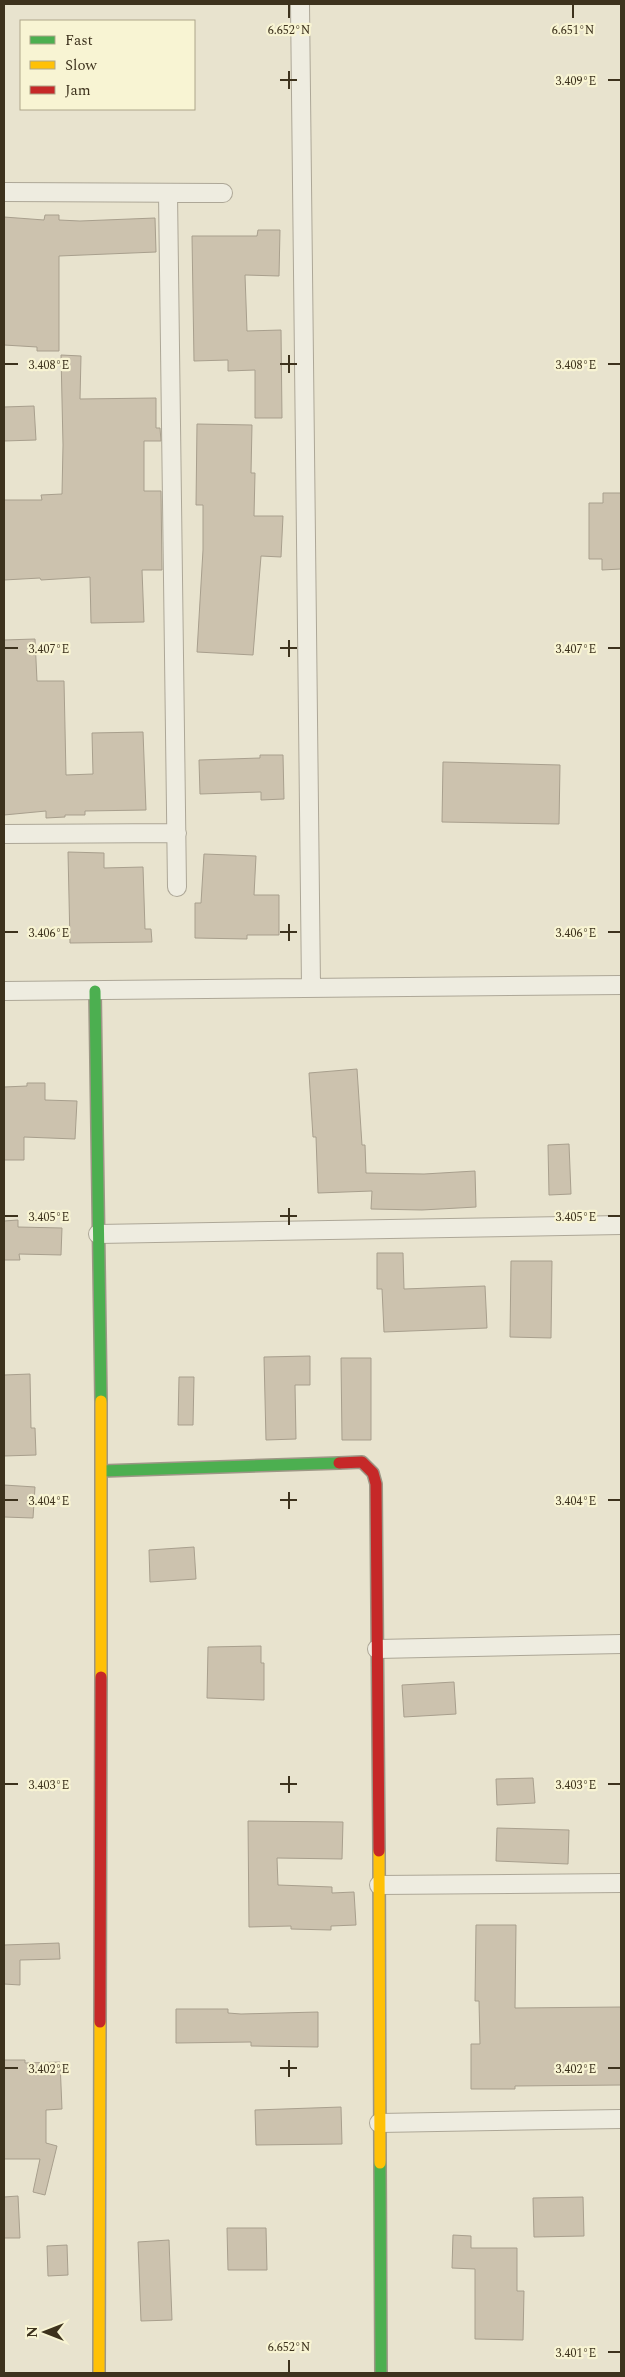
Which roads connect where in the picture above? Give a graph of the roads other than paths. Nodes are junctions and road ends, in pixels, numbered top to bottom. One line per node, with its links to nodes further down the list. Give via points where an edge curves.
1 (300, 4): 9 (street)
2 (4, 192): 3 (street)
3 (168, 193): 4 (street); 6 (street)
4 (224, 193)
5 (4, 834): 6 (street)
6 (177, 834): 7 (street)
7 (177, 886)
8 (621, 985): 9 (street)
9 (311, 987): 11 (street)
10 (4, 991): 11 (street)
11 (94, 991): 13 (street)
12 (621, 1225): 13 (street)
13 (98, 1234): 14 (street)
14 (102, 1470): 16 (street, via 362,1462 372,1470 377,1484); 21 (street)
15 (621, 1644): 16 (street)
16 (377, 1649): 18 (street)
17 (621, 1883): 18 (street)
18 (379, 1885): 20 (street)
19 (621, 2119): 20 (street)
20 (379, 2123): 22 (street)
21 (99, 2373)
22 (381, 2373)

